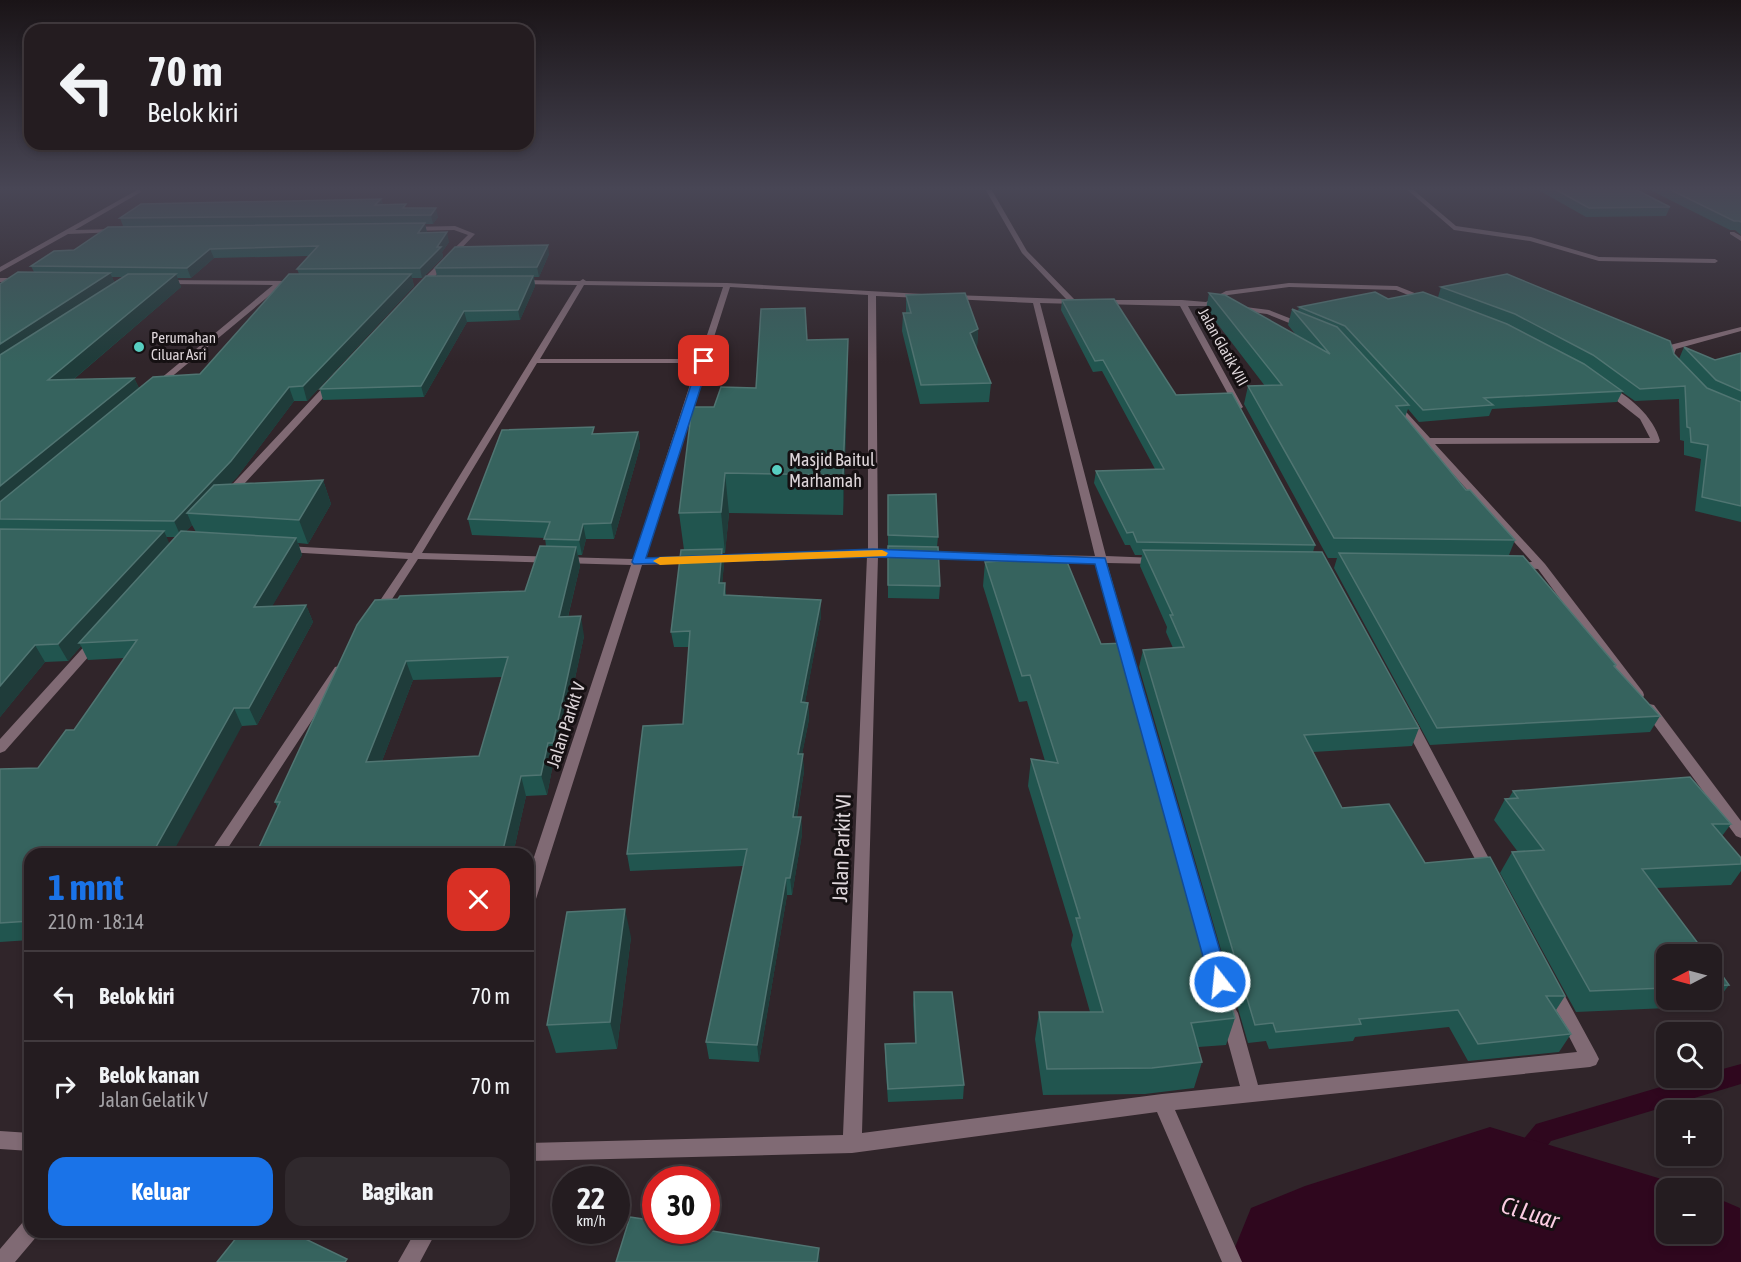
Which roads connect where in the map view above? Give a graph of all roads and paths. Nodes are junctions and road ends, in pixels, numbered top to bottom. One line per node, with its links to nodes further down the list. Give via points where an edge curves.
1 (44, 246): 6 (street)
2 (460, 246): 12 (street)
3 (1021, 246): 23 (street)
4 (1557, 246): 5 (street, via 1599,259)
5 (1715, 261)
6 (0, 270)
7 (0, 280): 8 (street)
8 (36, 280)
9 (583, 281): 14 (street); 17 (street); 29 (street)
10 (154, 282): 15 (street)
11 (414, 282): 12 (street)
12 (425, 282): 13 (street); 20 (street)
13 (436, 282)
14 (515, 282)
15 (280, 283): 16 (street); 34 (street)
16 (302, 283)
17 (728, 285): 18 (street); 30 (street, Jalan Parkit V)
18 (872, 294): 19 (street); 40 (street, Jalan Parkit VI)
19 (931, 296)
20 (411, 297)
21 (942, 297): 22 (street)
22 (1036, 301): 23 (street); 42 (street)
23 (1072, 302): 24 (street)
24 (1182, 302): 25 (street); 36 (street, Jalan Glatik VIII)
25 (1208, 304): 26 (street, via 1226,293 1289,285 1397,288); 28 (street, via 1269,312)
26 (1441, 305)
27 (1741, 329): 31 (street, via 1673,347 1670,354)
28 (1318, 332)
29 (535, 361): 30 (street); 41 (street)
30 (704, 361): 44 (street, Jalan Parkit V)
31 (1680, 370)
32 (338, 376): 38 (street)
33 (1600, 384): 37 (street, via 1642,414 1655,441)
34 (147, 394)
35 (1390, 399): 37 (street)
36 (1244, 417)
37 (1428, 441): 46 (street)
38 (225, 498)
39 (277, 548): 41 (street)
40 (873, 553): 42 (street); 44 (street); 63 (street, Jalan Parkit VI)
41 (415, 556): 44 (street); 47 (street)
42 (1101, 560): 43 (street); 50 (street)
43 (1171, 561)
44 (639, 562): 56 (street, Jalan Parkit V)
45 (1507, 565): 46 (street)
46 (1541, 566): 53 (street)
47 (369, 626)
48 (104, 632): 52 (street)
49 (349, 656): 54 (street)
50 (1132, 674)
51 (1403, 711): 55 (street)
52 (0, 748)
53 (1741, 831)
54 (220, 848)
55 (1494, 880)
56 (534, 881)
57 (1545, 975): 59 (street, via 1590,1059)
58 (1226, 1002): 59 (street)
59 (1251, 1092): 60 (street)
60 (1162, 1103): 63 (street); 69 (street)
61 (24, 1138): 62 (street)
62 (0, 1140)
63 (852, 1144): 64 (street)
64 (534, 1152)
65 (24, 1236): 67 (street)
66 (422, 1238): 68 (street)
67 (2, 1262)
68 (408, 1262)
69 (1232, 1262)

